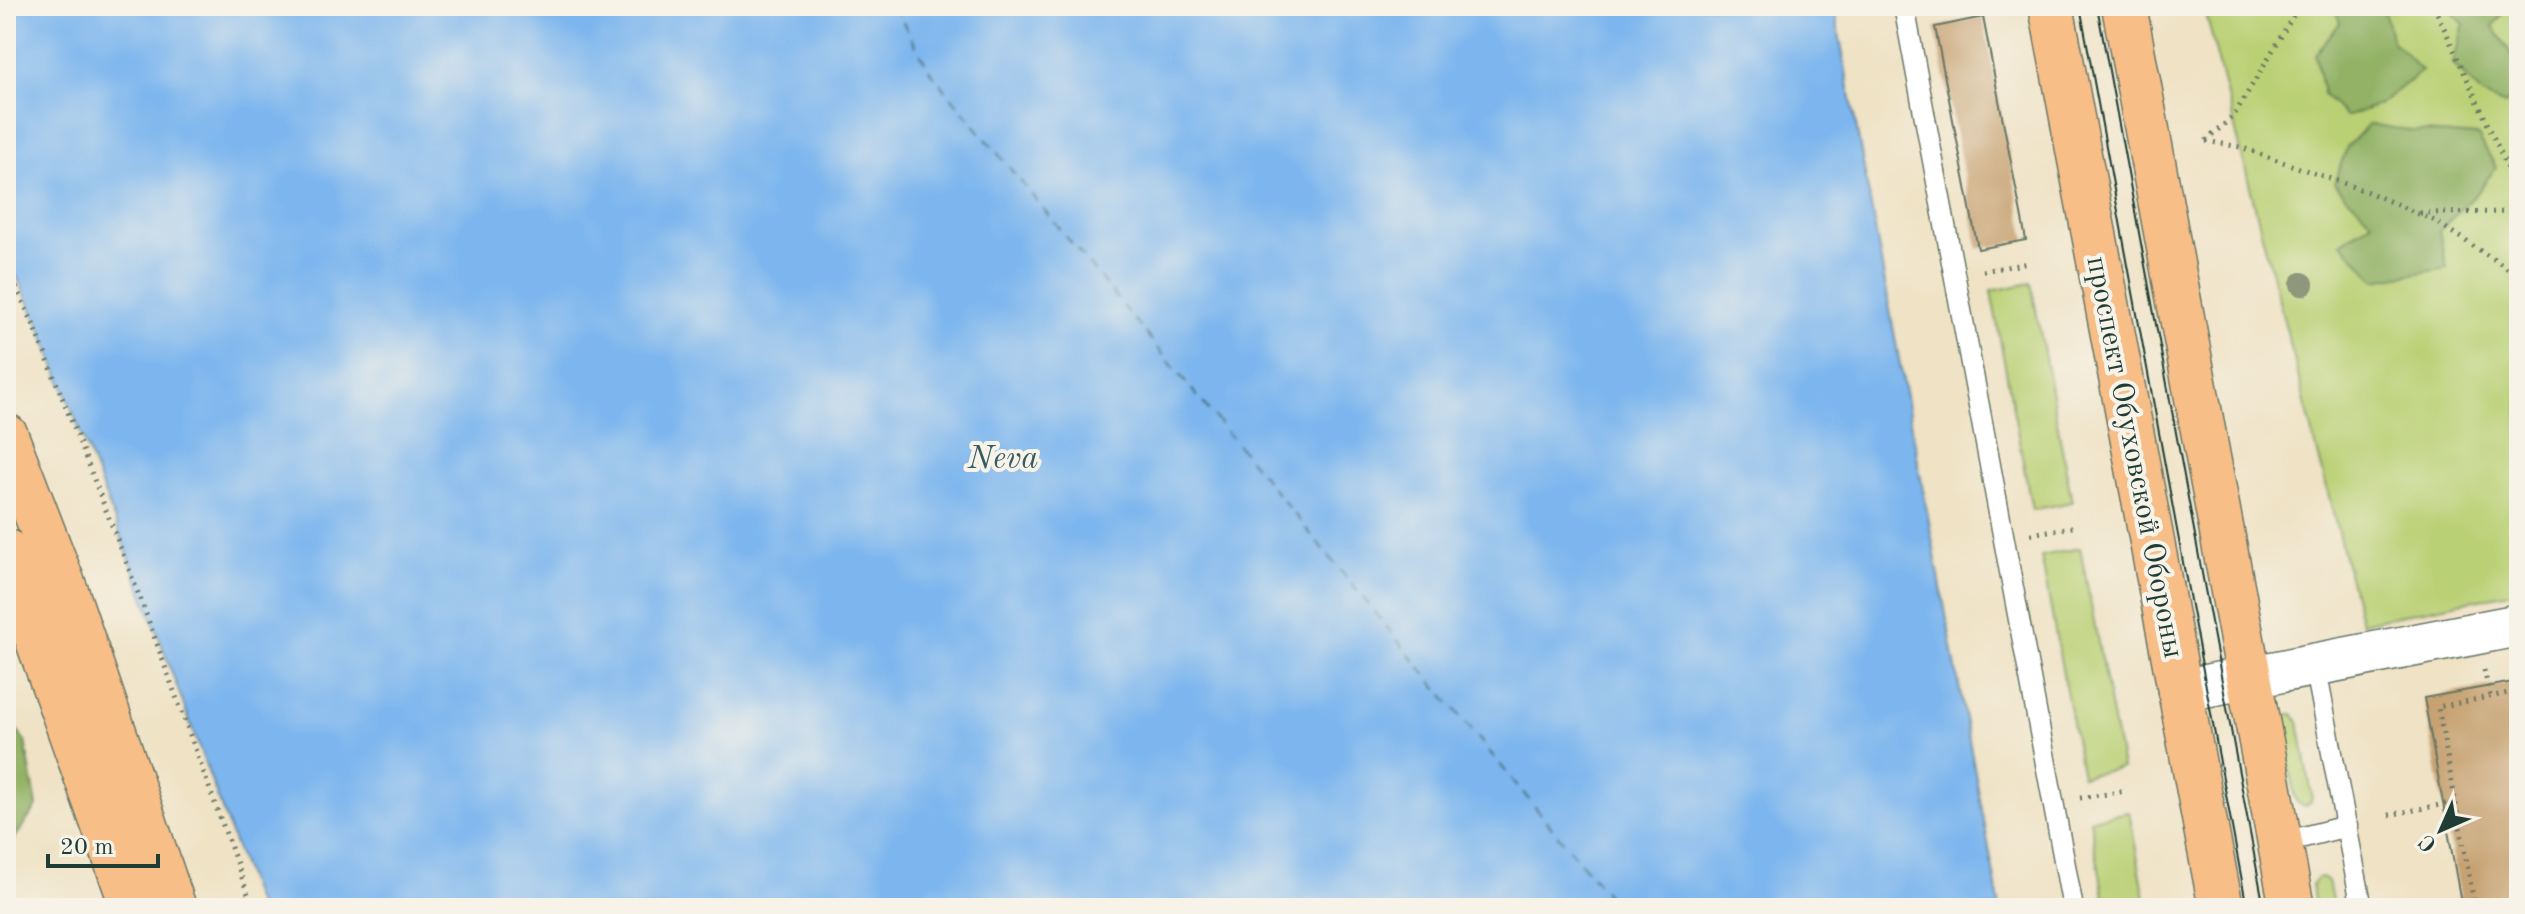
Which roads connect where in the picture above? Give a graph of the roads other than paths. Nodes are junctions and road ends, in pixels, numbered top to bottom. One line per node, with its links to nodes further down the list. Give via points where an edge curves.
1 (1904, 6): 14 (lane)
2 (2051, 6): 9 (main road, проспект Обуховской Обороны)
3 (2124, 6): 8 (main road)
4 (6, 436): 13 (main road, via 67,594)
5 (6, 551): 12 (main road)
6 (2519, 625): 7 (street)
7 (2315, 665): 8 (street); 10 (lane)
8 (2249, 679): 9 (street); 11 (main road)
9 (2179, 691): 15 (main road, проспект Обуховской Обороны)
10 (2347, 826): 11 (lane); 17 (lane)
11 (2280, 843): 16 (main road)
12 (133, 908)
13 (174, 908)
14 (2073, 908)
15 (2221, 908)
16 (2292, 908)
17 (2362, 908)

